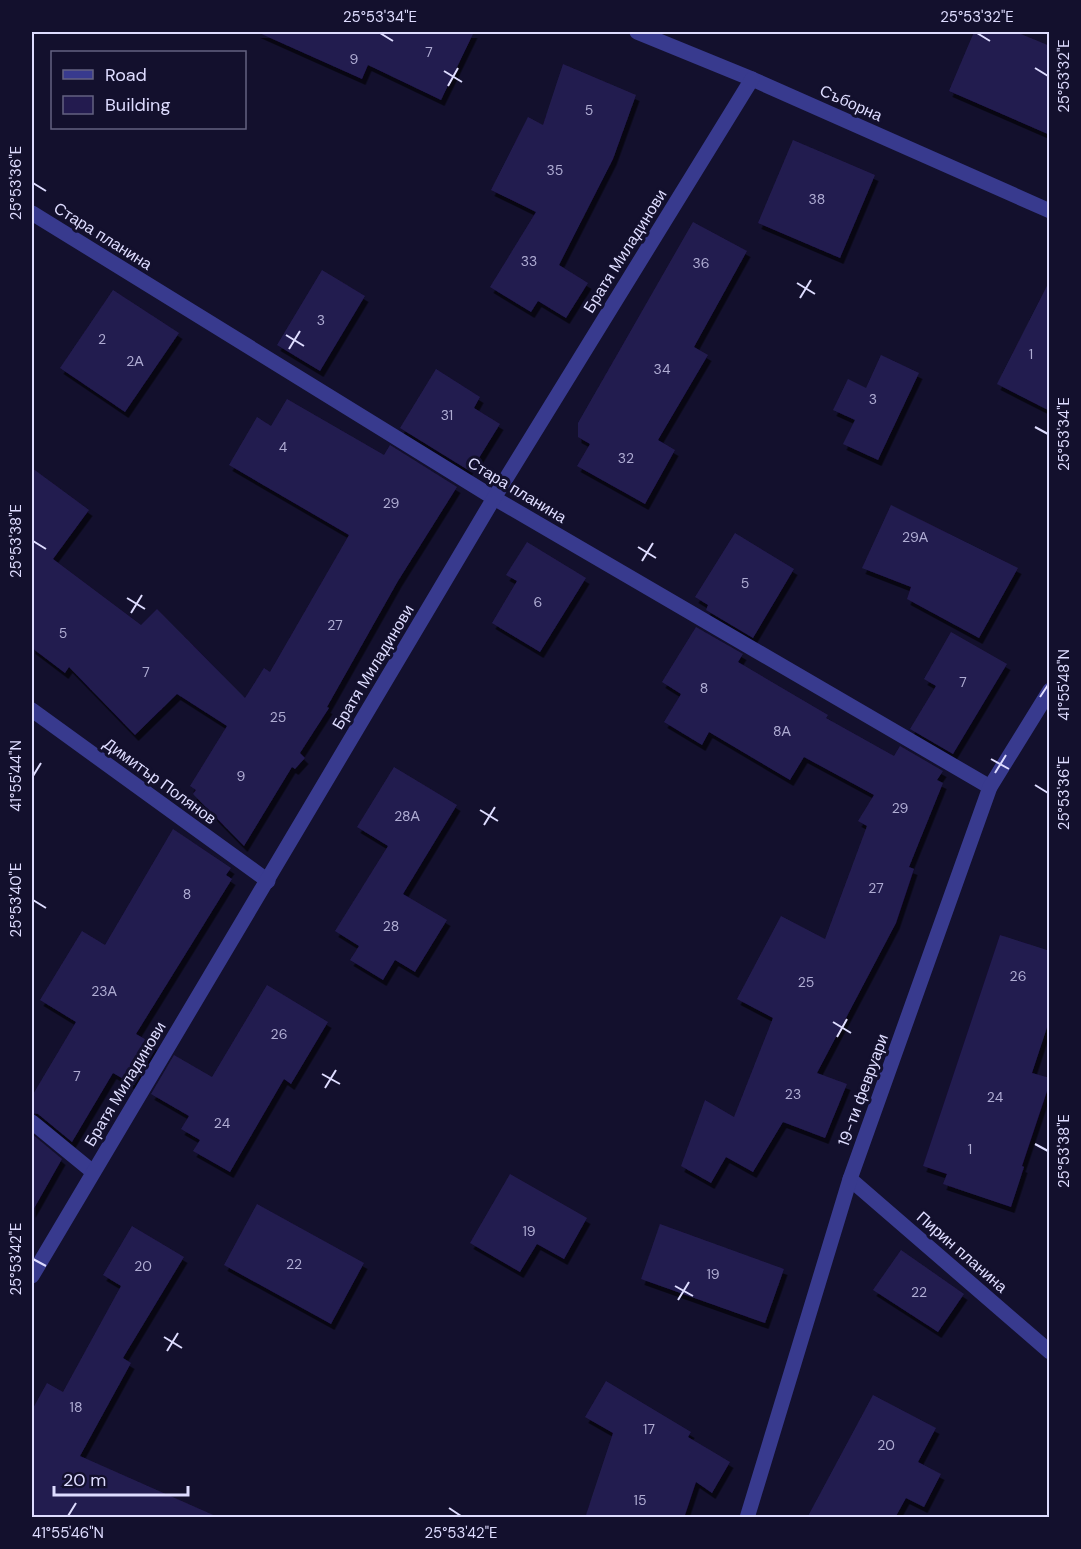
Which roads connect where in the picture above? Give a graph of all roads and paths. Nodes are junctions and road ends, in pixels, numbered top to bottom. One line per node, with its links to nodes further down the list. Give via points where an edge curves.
1 (637, 32): 2 (street, Съборна)
2 (752, 79): 3 (street, Съборна); 5 (street, Братя Миладинови)
3 (1050, 210)
4 (32, 213): 5 (street, Стара планина)
5 (494, 498): 8 (street, Стара планина); 9 (street, Братя Миладинови)
6 (1050, 690): 8 (street, 19-ти февруари)
7 (32, 710): 9 (street, Димитър Полянов)
8 (990, 787): 12 (street, 19-ти февруари)
9 (268, 881): 11 (street, Братя Миладинови)
10 (32, 1122): 11 (street)
11 (93, 1172): 13 (street, Братя Миладинови)
12 (850, 1179): 14 (street, Пирин планина); 15 (street, 19-ти февруари)
13 (32, 1276)
14 (1050, 1352)
15 (747, 1518)

